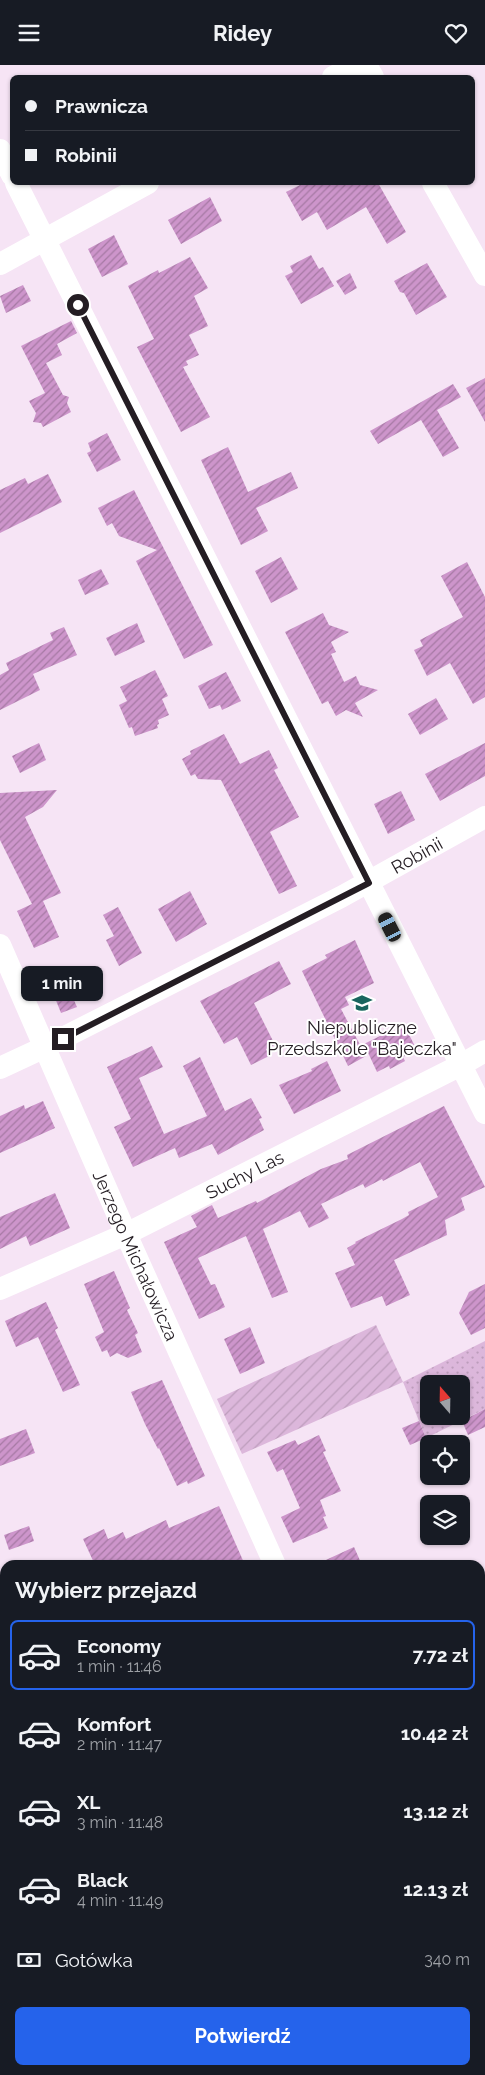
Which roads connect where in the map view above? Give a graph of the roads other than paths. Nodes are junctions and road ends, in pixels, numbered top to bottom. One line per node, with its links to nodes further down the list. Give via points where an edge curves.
1 (356, 65): 2 (street)
2 (337, 75)
3 (0, 150): 4 (street)
4 (10, 171)
5 (17, 185): 8 (street)
6 (144, 185): 8 (street)
7 (434, 185): 10 (street)
8 (45, 240): 9 (street); 12 (street)
9 (0, 264)
10 (485, 275)
11 (485, 817): 12 (street, Robinii)
12 (369, 883): 14 (street, Robinii); 16 (street)
13 (0, 945): 14 (street, Jerzego Michałowicza)
14 (46, 1047): 17 (street, Robinii); 19 (street, Jerzego Michałowicza)
15 (485, 1051): 16 (street, Suchy Las)
16 (461, 1065): 18 (street); 19 (street, Suchy Las)
17 (0, 1067)
18 (485, 1113)
19 (126, 1234): 20 (street, Suchy Las); 21 (street, Jerzego Michałowicza)
20 (0, 1289)
21 (274, 1560)

